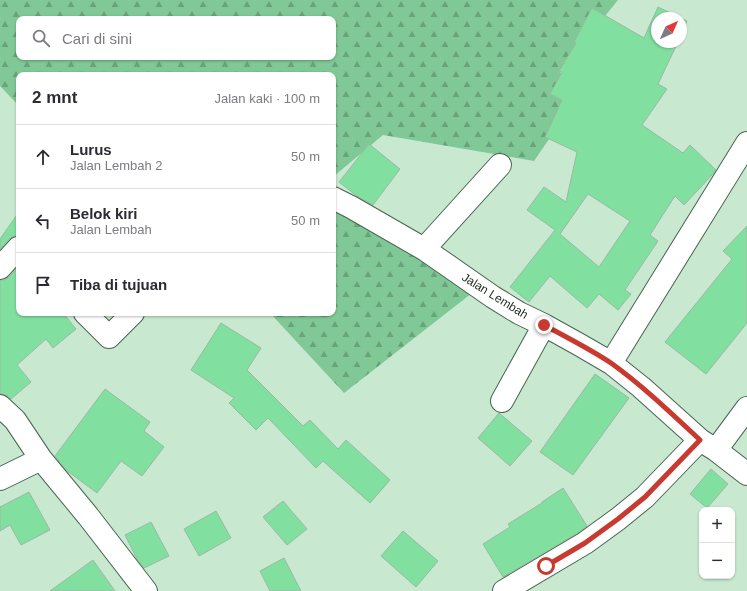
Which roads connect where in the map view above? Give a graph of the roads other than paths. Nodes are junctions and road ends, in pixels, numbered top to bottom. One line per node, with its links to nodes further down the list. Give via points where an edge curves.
1 (747, 143): 10 (street)
2 (500, 165): 4 (street)
3 (336, 200): 4 (street, Jalan Lembah)
4 (424, 249): 9 (street, Jalan Lembah, via 492,297)
5 (16, 250): 6 (street)
6 (0, 268)
7 (88, 316): 8 (street, via 109,337)
8 (130, 316)
9 (544, 325): 10 (street, Jalan Lembah); 11 (street)
10 (611, 363): 14 (street, Jalan Lembah)
11 (502, 401)
12 (0, 406): 15 (street, via 15,420)
13 (747, 408): 14 (street)
14 (708, 445): 16 (street, Jalan Lembah); 19 (street, via 585,543)
15 (41, 459): 17 (street); 18 (street)
16 (747, 474)
17 (0, 479)
18 (146, 591)
19 (504, 591)

